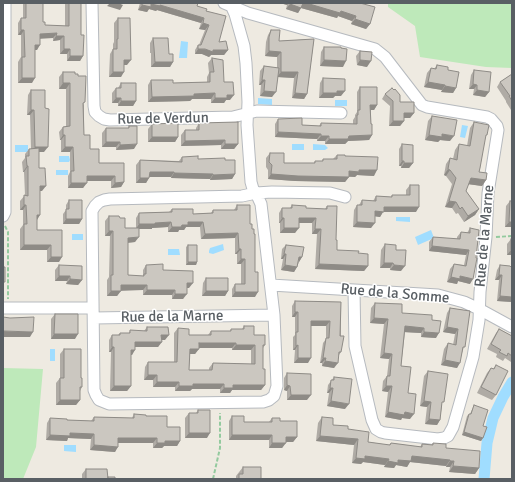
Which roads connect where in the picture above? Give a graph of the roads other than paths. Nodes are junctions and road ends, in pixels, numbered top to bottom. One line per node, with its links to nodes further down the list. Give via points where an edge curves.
1 (6, 3): 8 (street, via 6,198)
2 (92, 3): 4 (street, Rue de Verdun, via 94,106 99,116 110,120 233,117)
3 (229, 4): 4 (street, via 235,14 244,46); 12 (street, Rue de la Marne, via 248,13 375,48 422,104 487,117 494,122 498,130 488,193)
4 (247, 113): 5 (street, Rue de Verdun); 6 (street, via 251,182)
5 (341, 113)
6 (256, 193): 7 (street, via 330,193); 9 (street, via 261,204); 13 (street, via 242,196 110,199 99,202 92,211)
7 (346, 197)
8 (3, 216)
9 (271, 285): 10 (street, Rue de la Somme); 14 (street)
10 (354, 290): 12 (street, Rue de la Somme, via 438,295); 12 (street, Rue de la Marne, via 355,346 372,420 376,430 386,433 438,439 448,436 474,357)
11 (6, 308): 13 (street, Rue de la Marne)
12 (479, 309): 15 (street, Rue de la Somme)
13 (94, 313): 14 (street, Rue de la Marne); 14 (street, via 94,390 99,400 109,404 270,400 278,386)
14 (274, 315)
15 (512, 327)

